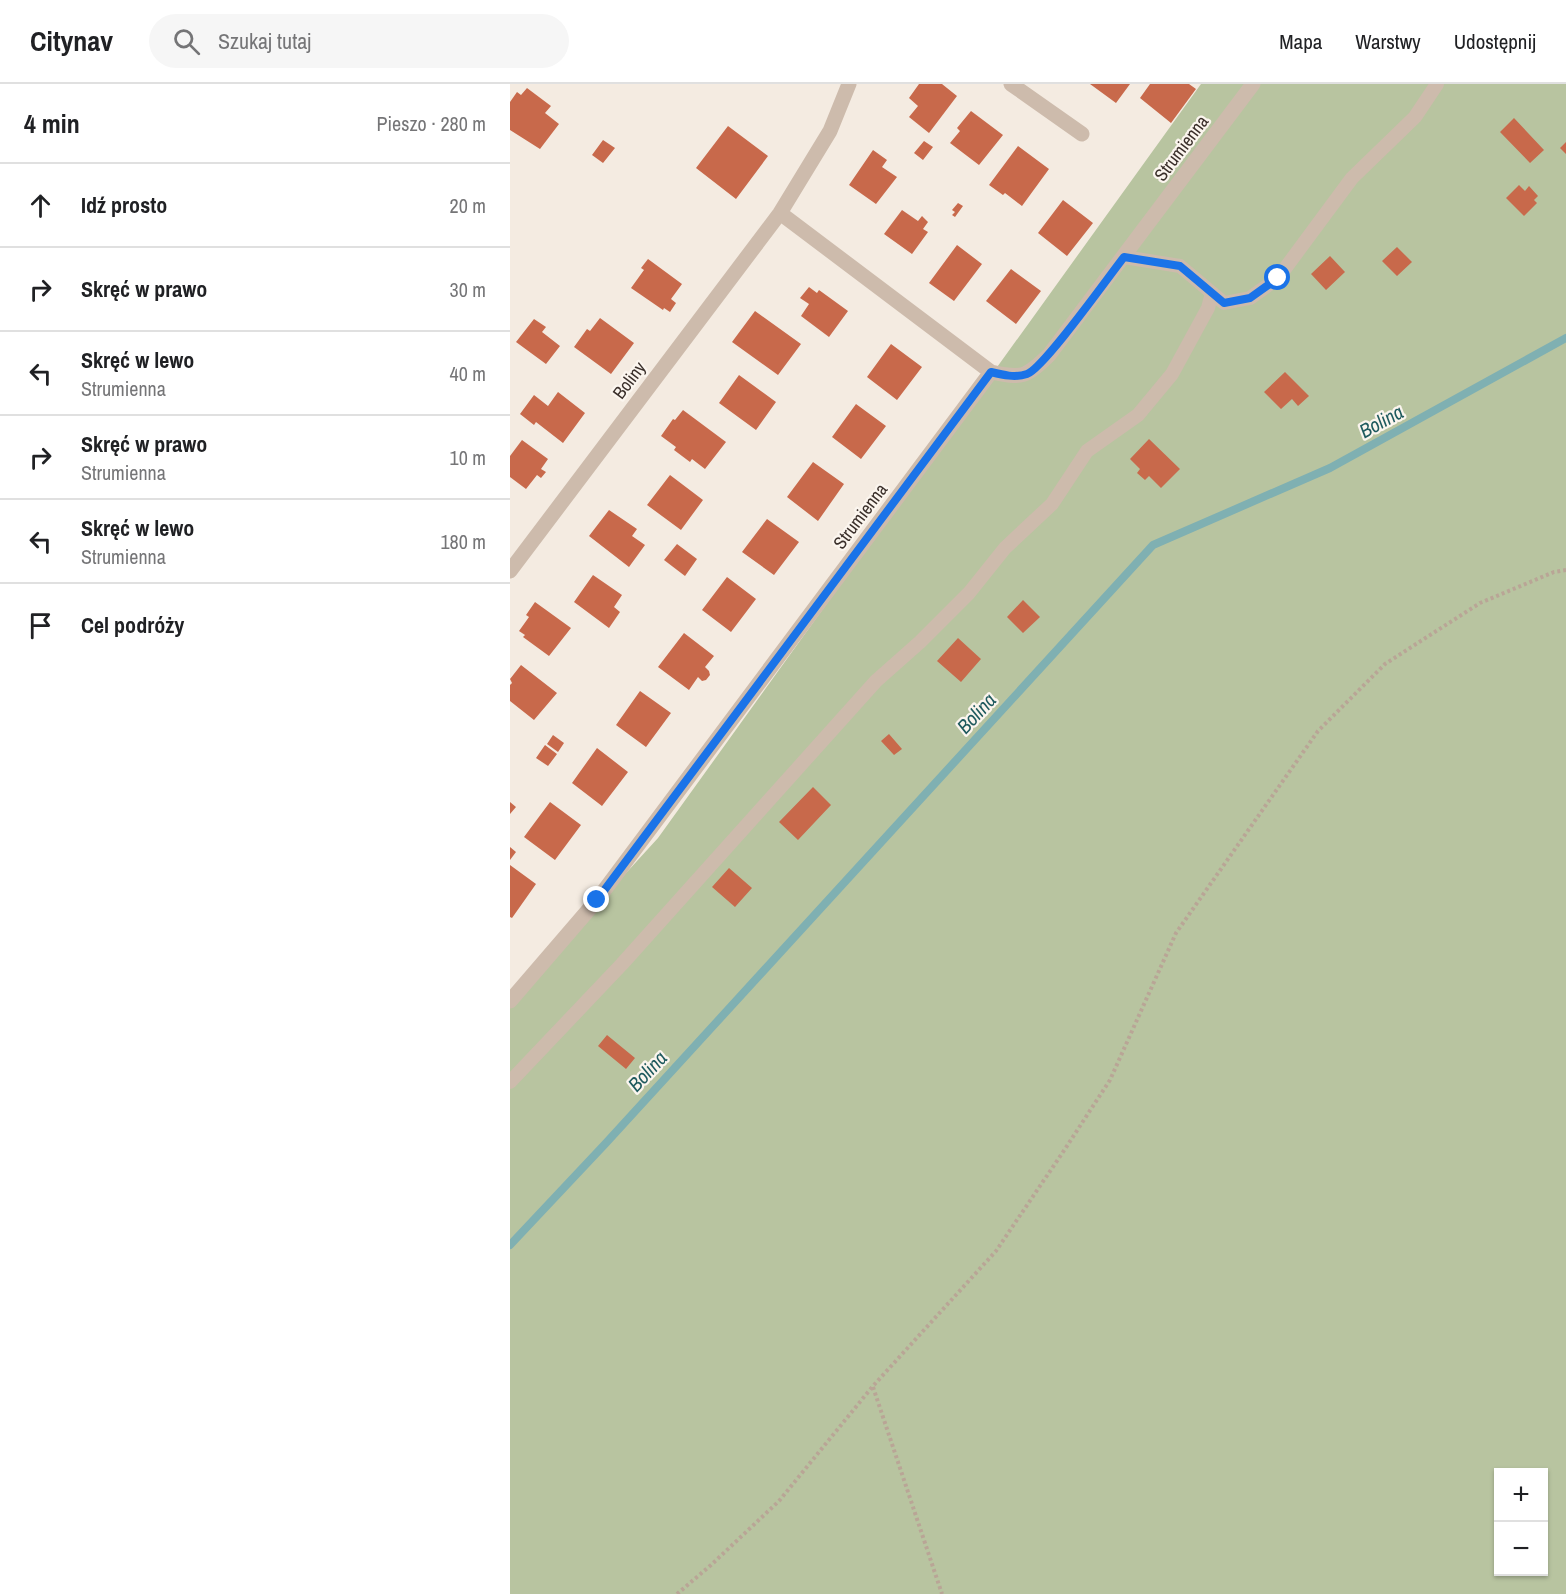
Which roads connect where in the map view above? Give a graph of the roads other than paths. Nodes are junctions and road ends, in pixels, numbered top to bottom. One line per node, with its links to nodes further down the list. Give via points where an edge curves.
1 (849, 84): 6 (street, Boliny, via 830,131)
2 (1011, 84): 5 (street)
3 (1253, 84): 7 (street, Strumienna)
4 (1437, 84): 8 (lane, via 1415,117 1352,178 1278,278 1250,298 1224,303)
5 (1082, 134)
6 (780, 213): 9 (street); 10 (street, Boliny)
7 (1124, 257): 8 (lane, via 1180,266); 9 (street, Strumienna, via 1049,355 1030,373 1010,376)
8 (1212, 293): 12 (lane, via 1208,308 1172,374 1138,415 1087,451 1052,504 1005,548 969,593 876,681 622,964)
9 (991, 372): 11 (street, Strumienna, via 597,900)
10 (510, 571)
11 (510, 1001)
12 (510, 1082)

